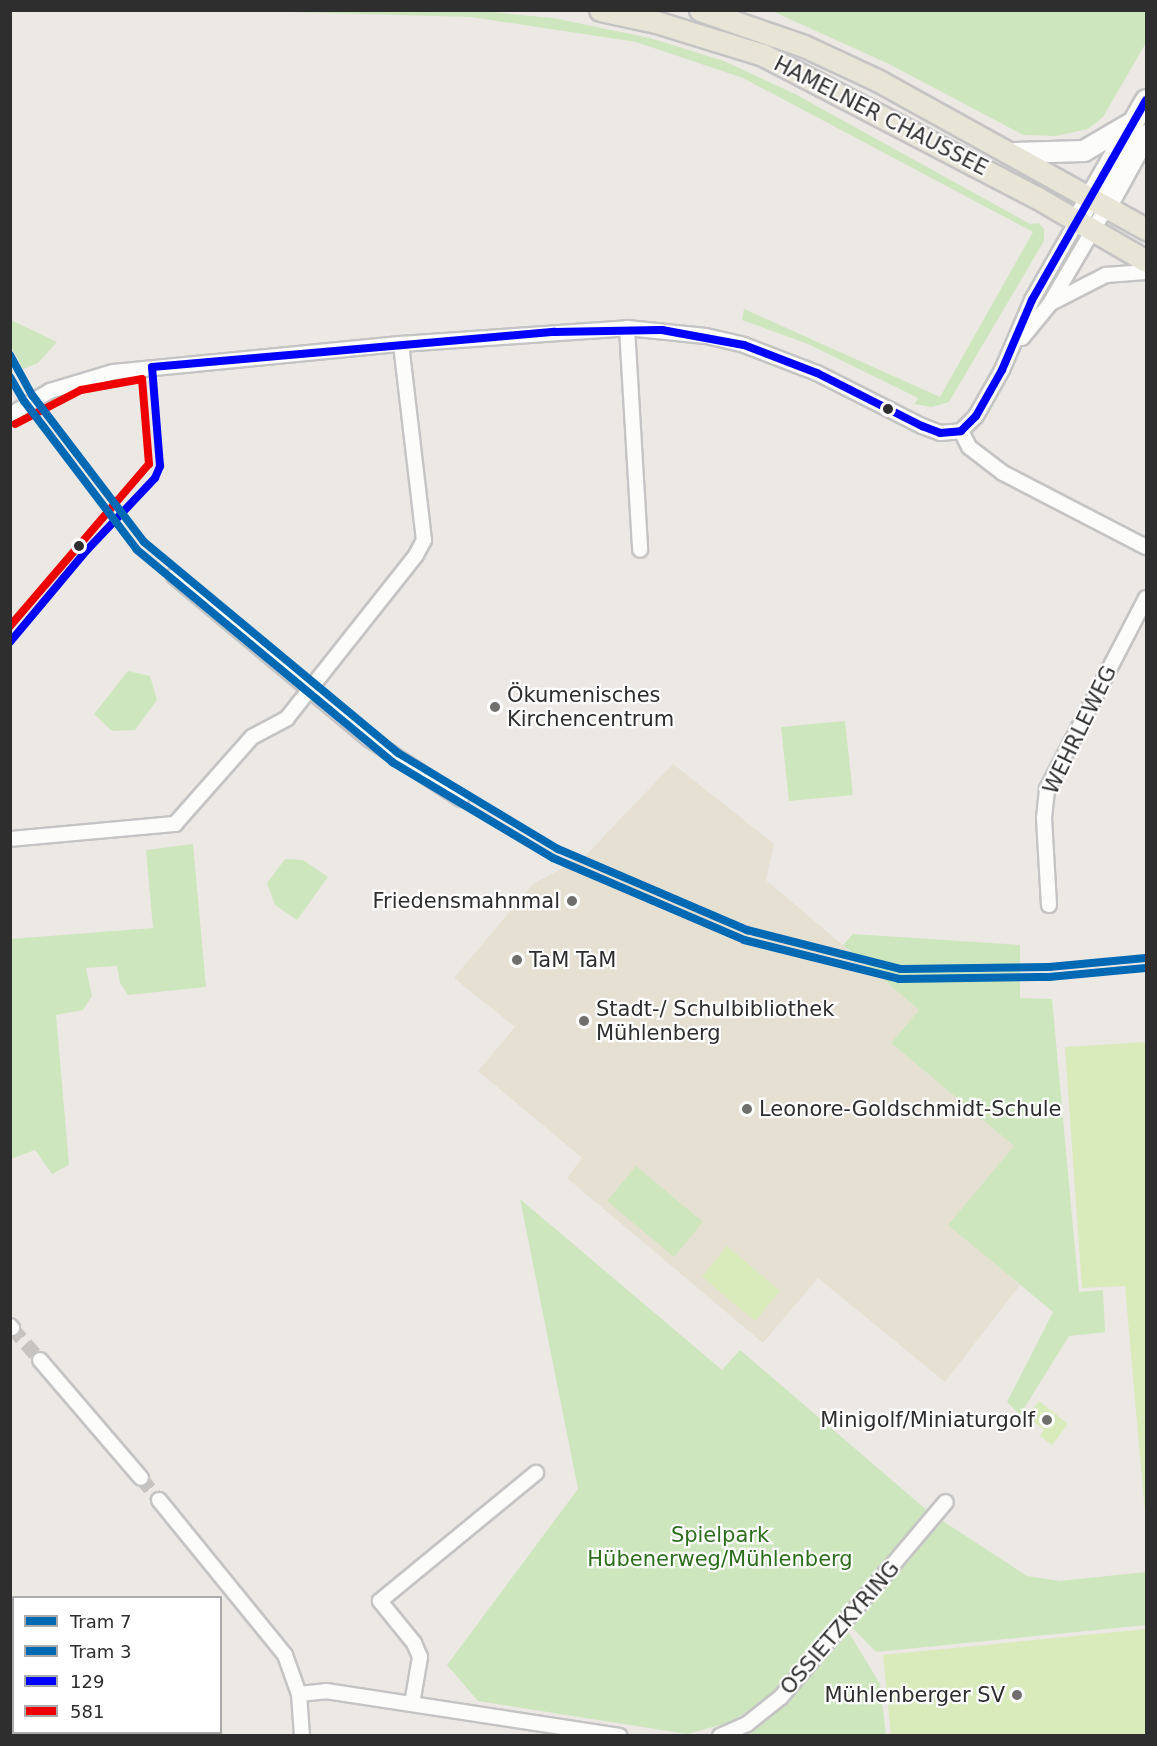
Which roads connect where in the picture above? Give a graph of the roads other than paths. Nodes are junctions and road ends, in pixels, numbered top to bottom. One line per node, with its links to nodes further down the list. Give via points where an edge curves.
1 (600, 10): 7 (main road, HAMELNER CHAUSSEE, via 656,22 763,55)
2 (700, 10): 5 (main road, HAMELNER CHAUSSEE, via 804,46)
3 (1146, 100): 4 (street)
4 (1141, 128): 5 (street, via 1084,151); 6 (street)
5 (1015, 153): 6 (main road, HAMELNER CHAUSSEE)
6 (1099, 202): 7 (street); 8 (main road, HAMELNER CHAUSSEE)
7 (1084, 226): 9 (main road, HAMELNER CHAUSSEE); 11 (street); 14 (street, via 1032,300)
8 (1146, 230)
9 (1146, 261)
10 (1146, 272): 11 (street, via 1106,275)
11 (1049, 305): 14 (street)
12 (627, 328): 13 (street); 16 (street, via 706,336 744,345 816,373 931,429); 18 (street)
13 (401, 344): 15 (street, via 113,372 50,391); 21 (street, via 424,540)
14 (1012, 350): 16 (street, via 976,416)
15 (10, 415)
16 (961, 431): 17 (street, via 969,447 1003,473)
17 (1146, 547)
18 (640, 550)
19 (174, 576): 21 (street)
20 (1146, 598): 24 (street, WEHRLEWEG, via 1047,789 1044,818)
21 (309, 689): 22 (street, via 369,739); 23 (street, via 287,718 252,737 176,825)
22 (461, 799)
23 (10, 839)
24 (1049, 905)
25 (40, 1360): 27 (street)
26 (536, 1473): 31 (street, via 380,1600 414,1643 420,1657)
27 (141, 1478)
28 (159, 1500): 30 (street, via 285,1655)
29 (946, 1502): 34 (street, OSSIETZKYRING, via 781,1697 747,1724)
30 (299, 1694): 31 (street, via 326,1691); 32 (street)
31 (412, 1704): 33 (street)
32 (302, 1736)
33 (620, 1736)
34 (720, 1736)

